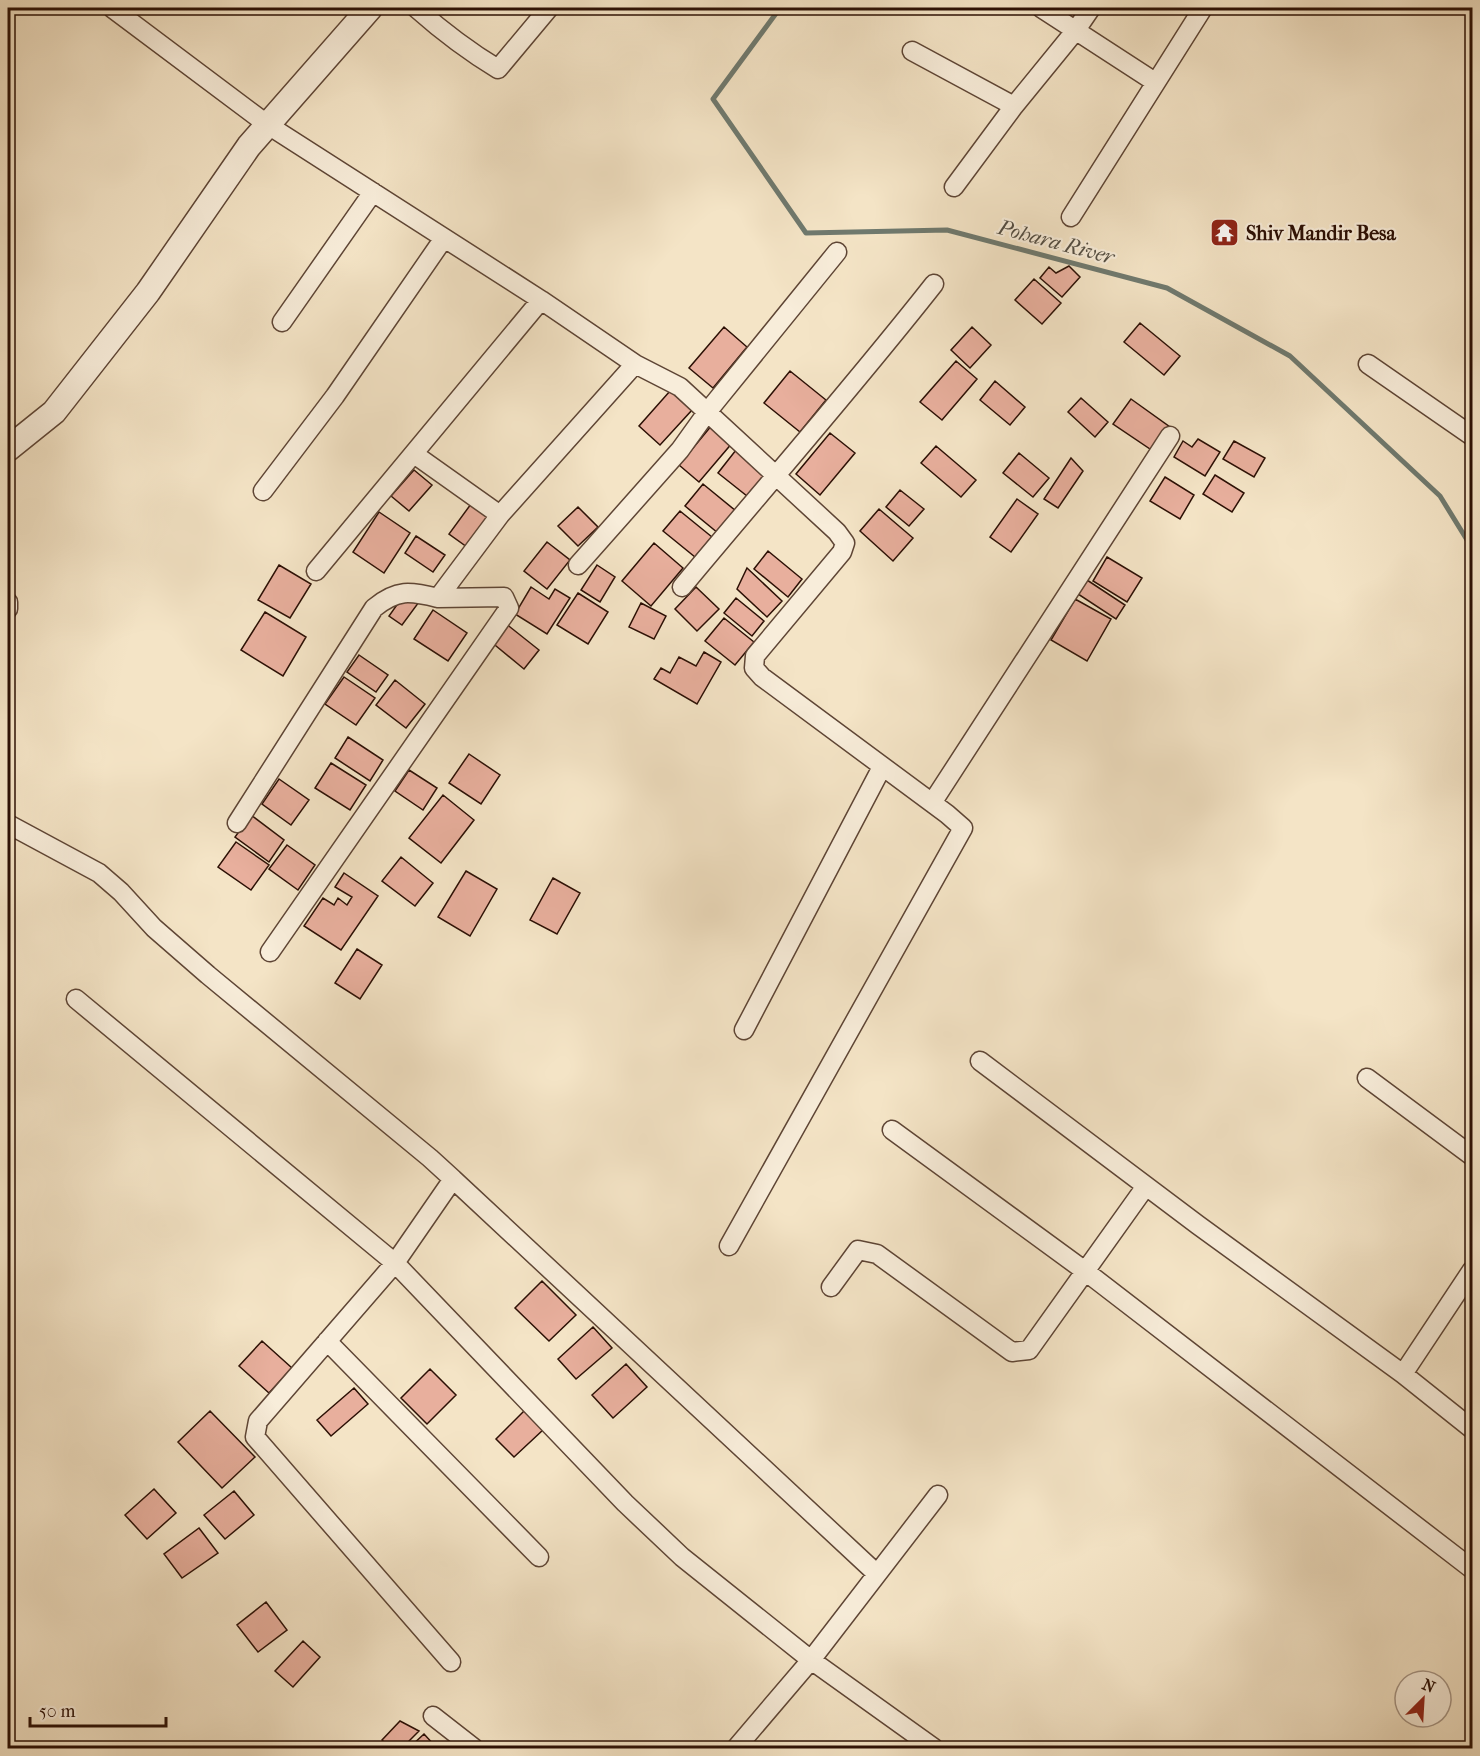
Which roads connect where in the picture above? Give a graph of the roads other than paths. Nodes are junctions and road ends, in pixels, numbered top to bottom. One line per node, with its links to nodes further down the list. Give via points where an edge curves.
1 (112, 8): 12 (street)
2 (370, 8): 12 (street)
3 (416, 8): 4 (street, via 498,69)
4 (549, 8)
5 (1041, 8): 8 (street)
6 (1091, 8): 8 (street)
7 (1203, 8): 10 (street)
8 (1076, 30): 10 (street); 11 (street)
9 (912, 51): 11 (street)
10 (1155, 82): 15 (street)
11 (1014, 106): 13 (street)
12 (268, 125): 14 (street); 26 (street, via 249,146 148,292 54,412)
13 (954, 187)
14 (373, 192): 16 (street); 20 (street)
15 (1071, 217)
16 (444, 238): 19 (street); 29 (street, via 335,396)
17 (837, 252): 23 (street)
18 (934, 284): 28 (street)
19 (541, 300): 21 (street); 27 (street)
20 (282, 322)
21 (635, 364): 23 (street, via 680,387); 30 (street)
22 (1368, 364): 25 (street)
23 (708, 411): 28 (street); 31 (street, via 680,450)
24 (1170, 436): 38 (street)
25 (1473, 436)
26 (8, 449)
27 (414, 454): 30 (street); 32 (street)
28 (775, 474): 33 (street); 37 (street, via 845,543 842,552 755,656 754,668)
29 (263, 491)
30 (500, 515): 34 (street)
31 (578, 565)
32 (316, 572)
33 (682, 587)
34 (438, 598): 39 (street, via 406,591 386,598 374,608); 41 (street, via 504,597 509,608)
35 (8, 602): 36 (street)
36 (8, 609)
37 (882, 767): 38 (street); 43 (street)
38 (933, 803): 50 (street, via 963,828)
39 (237, 823)
40 (8, 824): 48 (street, via 99,873 199,968)
41 (270, 952)
42 (76, 999): 51 (street)
43 (744, 1030)
44 (980, 1061): 49 (street)
45 (1367, 1078): 47 (street)
46 (892, 1130): 53 (street)
47 (1473, 1156)
48 (453, 1179): 51 (street); 61 (street)
49 (1146, 1186): 53 (street); 56 (street)
50 (729, 1246)
51 (395, 1263): 55 (street); 62 (street, via 674,1550)
52 (1473, 1270): 56 (street)
53 (1085, 1271): 54 (street, via 1029,1350 1012,1352 877,1254 858,1250); 60 (street)
54 (831, 1287)
55 (327, 1341): 59 (street); 63 (street, via 258,1421 255,1437)
56 (1402, 1374): 57 (street)
57 (1473, 1429)
58 (938, 1495): 61 (street)
59 (539, 1557)
60 (1473, 1569)
61 (877, 1575): 62 (street)
62 (811, 1660): 65 (street); 67 (street)
63 (452, 1662)
64 (433, 1716): 66 (street)
65 (738, 1748)
66 (474, 1749)
67 (934, 1749)

